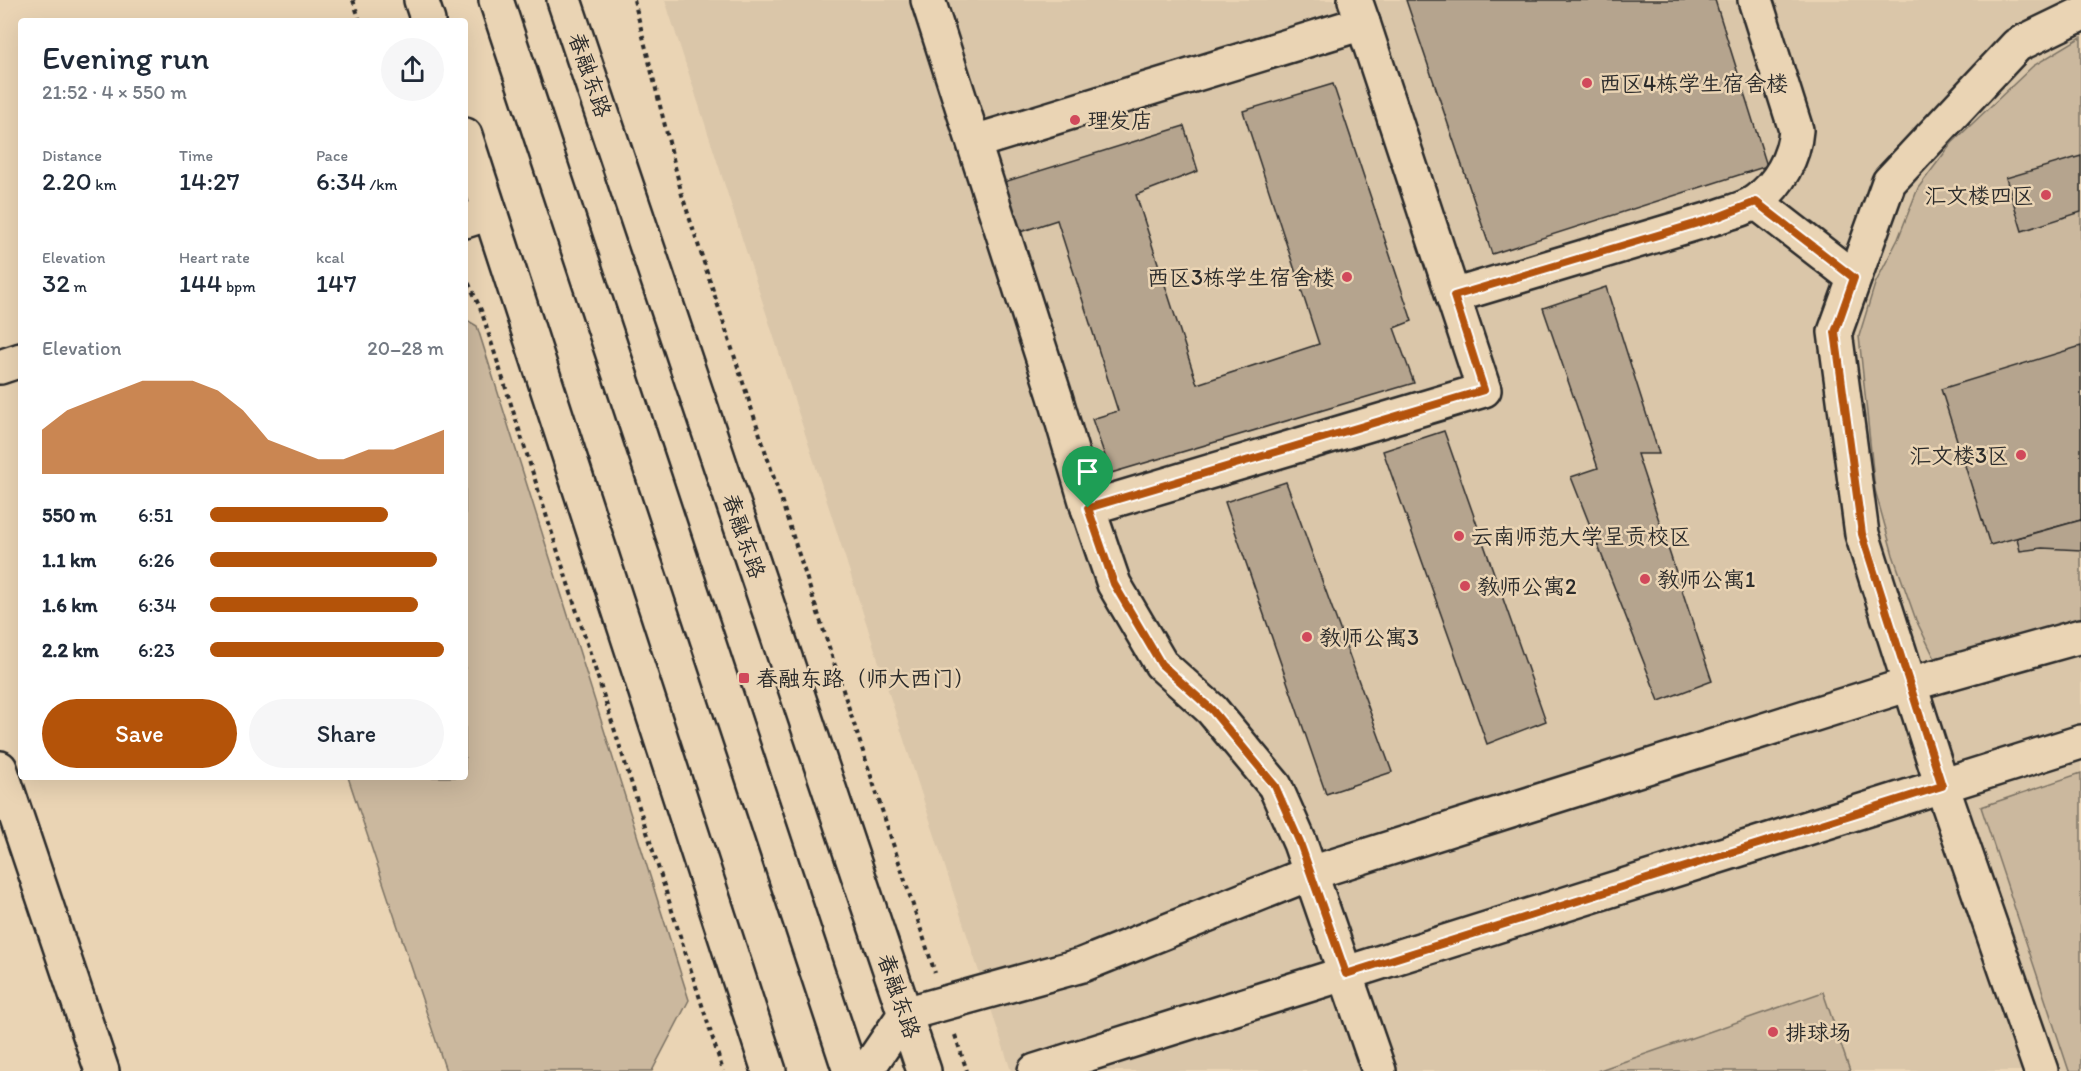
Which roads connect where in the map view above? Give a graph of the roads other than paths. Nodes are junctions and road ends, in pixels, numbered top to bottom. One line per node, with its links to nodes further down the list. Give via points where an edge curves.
1 (421, 0): 8 (street)
2 (496, 0): 28 (street)
3 (564, 0): 25 (street, 春融东路)
4 (928, 0): 9 (street)
5 (1755, 0): 11 (street, via 1796,130 1794,150 1776,182)
6 (1359, 12): 9 (street); 14 (street)
7 (2081, 15): 13 (street, via 2017,45 1889,182)
8 (427, 18)
9 (974, 142): 17 (street)
10 (468, 154): 12 (street)
11 (1756, 202): 13 (street); 14 (street, via 1718,217)
12 (478, 217): 27 (street)
13 (1854, 278): 19 (street, via 1835,332 1862,534)
14 (1454, 296): 17 (street, via 1484,390)
15 (18, 361): 16 (street)
16 (0, 367)
17 (1088, 508): 23 (street, via 1114,584 1161,664 1212,710 1275,786)
18 (2081, 636): 19 (street)
19 (1910, 684): 22 (street); 23 (street)
20 (2081, 742): 22 (street)
21 (0, 768): 26 (street)
22 (1942, 786): 24 (street); 33 (street)
23 (1311, 873): 24 (street); 25 (street, via 1082,965)
24 (1346, 974): 31 (street); 32 (street)
25 (905, 1014): 29 (street); 30 (street, 春融东路)
26 (102, 1071)
27 (769, 1071)
28 (850, 1071)
29 (866, 1071)
30 (924, 1071)
31 (1035, 1071)
32 (1379, 1071)
33 (2041, 1071)

